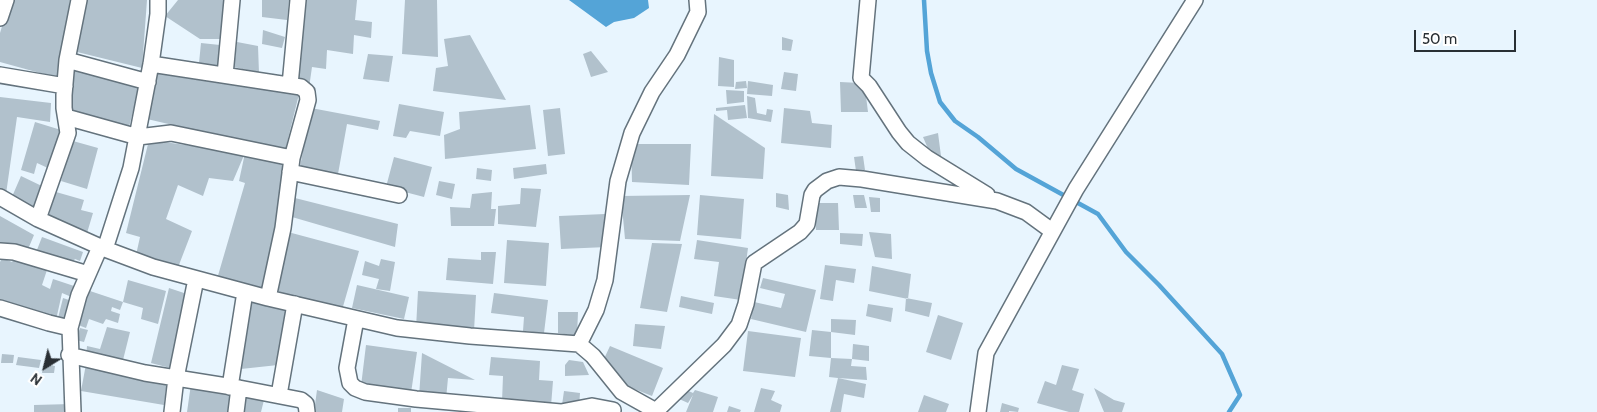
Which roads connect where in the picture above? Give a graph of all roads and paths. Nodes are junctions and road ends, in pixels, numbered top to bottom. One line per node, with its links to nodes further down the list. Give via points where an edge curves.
1 (6, 0): 9 (street)
2 (79, 0): 10 (street)
3 (158, 0): 11 (street)
4 (232, 0): 13 (street)
5 (298, 0): 15 (street)
6 (697, 0): 35 (street, via 698,12 632,134 618,181 605,280 596,310)
7 (868, 0): 22 (street, via 861,78 908,143)
8 (1195, 0): 24 (street)
9 (0, 18)
10 (67, 60): 14 (street); 16 (street)
11 (151, 64): 13 (street); 14 (street)
12 (0, 75): 16 (street)
13 (225, 75): 15 (street)
14 (148, 82): 18 (street)
15 (290, 85): 19 (street, via 301,87 307,92 308,100)
16 (65, 86): 17 (street)
17 (66, 117): 18 (street); 23 (street, via 66,144)
18 (138, 137): 19 (street, via 171,133); 25 (street, via 131,168)
19 (291, 165): 20 (street); 30 (street, via 283,228)
20 (399, 195)
21 (0, 197): 23 (street)
22 (996, 200): 24 (street, via 1026,212); 46 (street, via 862,179 839,177 827,181 812,195 807,224 800,232 754,263 746,304 734,332)
23 (38, 218): 25 (street)
24 (1052, 231): 47 (street, via 986,353)
25 (102, 248): 27 (street); 28 (street)
26 (0, 251): 27 (street, via 14,252)
27 (88, 274): 34 (street)
28 (196, 279): 29 (street); 37 (street)
29 (245, 292): 30 (street); 38 (street)
30 (268, 298): 31 (street)
31 (295, 304): 33 (street); 40 (street)
32 (0, 308): 34 (street)
33 (356, 319): 35 (street, via 397,328); 41 (street, via 347,368 350,383 365,392 561,412 592,406)
34 (70, 328): 36 (street)
35 (579, 344): 39 (street)
36 (70, 355): 37 (street); 42 (street)
37 (176, 378): 38 (street); 43 (street)
38 (234, 388): 40 (street); 44 (street)
39 (622, 392): 41 (street); 46 (street)
40 (279, 396): 45 (street, via 300,400 306,404)
41 (613, 411)
42 (73, 412)
43 (172, 412)
44 (236, 412)
45 (307, 412)
46 (657, 412)
47 (978, 412)

